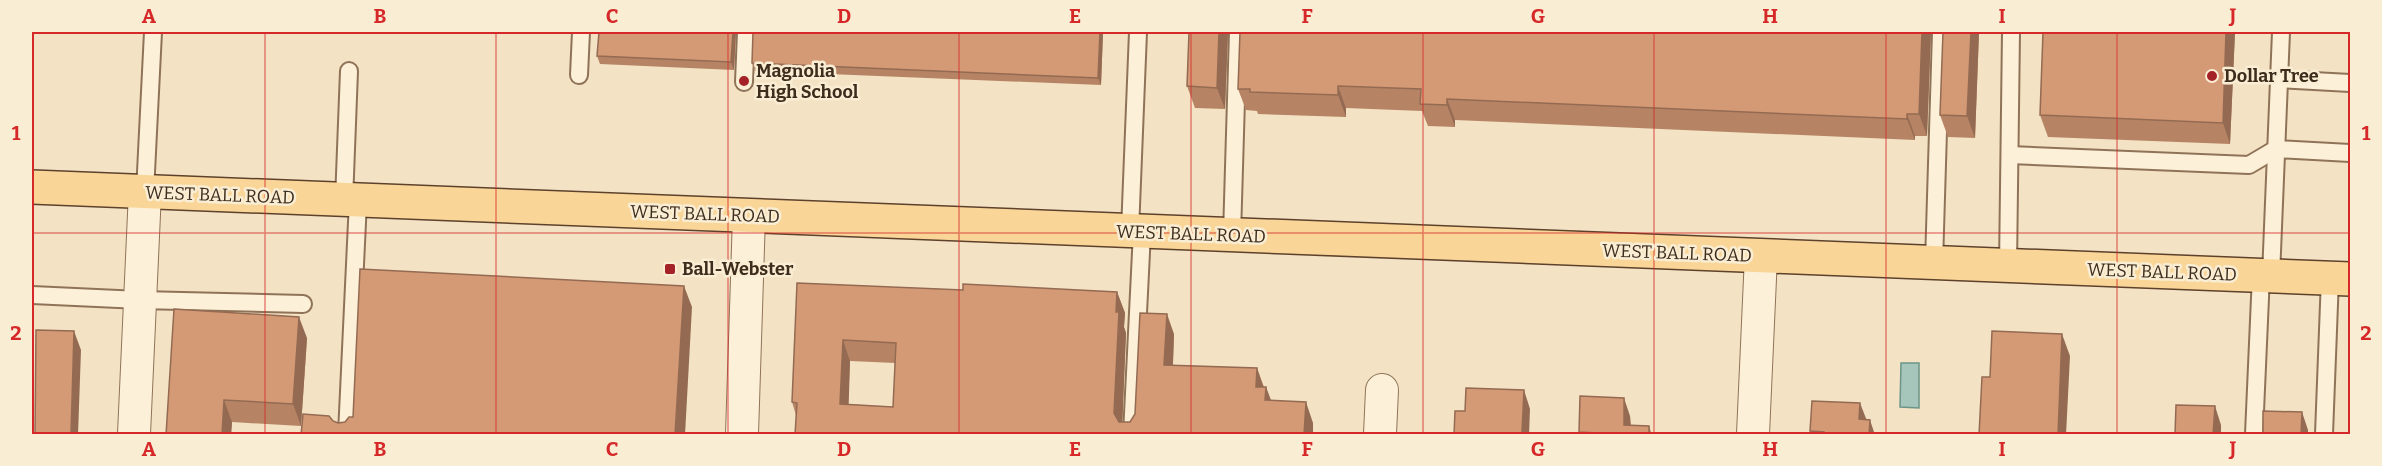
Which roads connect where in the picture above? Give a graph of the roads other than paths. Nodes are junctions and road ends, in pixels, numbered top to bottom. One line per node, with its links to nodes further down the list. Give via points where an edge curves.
1 (153, 32): 18 (lane)
2 (581, 32): 10 (lane)
3 (746, 32): 12 (lane)
4 (1138, 32): 21 (lane)
5 (1238, 32): 22 (lane)
6 (1941, 32): 24 (lane)
7 (2011, 32): 16 (lane)
8 (2281, 32): 11 (lane)
9 (349, 70): 19 (lane)
10 (579, 75)
11 (2279, 79): 13 (lane); 14 (lane)
12 (744, 82)
13 (2350, 83)
14 (2276, 149): 15 (lane); 16 (lane, via 2249,165); 26 (lane)
15 (2350, 153)
16 (2010, 155): 25 (lane)
17 (32, 187): 18 (main road, WEST BALL ROAD)
18 (145, 192): 19 (main road, WEST BALL ROAD); 29 (street)
19 (351, 201): 20 (main road, WEST BALL ROAD); 33 (lane)
20 (749, 216): 21 (main road, WEST BALL ROAD); 34 (street)
21 (1136, 232): 22 (main road, WEST BALL ROAD); 35 (lane)
22 (1232, 235): 23 (main road, WEST BALL ROAD)
23 (1761, 256): 24 (main road, WEST BALL ROAD); 37 (street)
24 (1934, 263): 25 (main road, WEST BALL ROAD)
25 (2008, 266): 26 (main road, WEST BALL ROAD)
26 (2266, 276): 27 (main road, WEST BALL ROAD); 38 (lane)
27 (2340, 278): 39 (lane)
28 (32, 295): 29 (lane)
29 (140, 300): 30 (lane); 32 (street)
30 (303, 304)
31 (1382, 390): 36 (street)
32 (134, 435)
33 (347, 435)
34 (742, 435)
35 (1132, 435)
36 (1380, 435)
37 (1753, 435)
38 (2254, 435)
39 (2324, 435)

